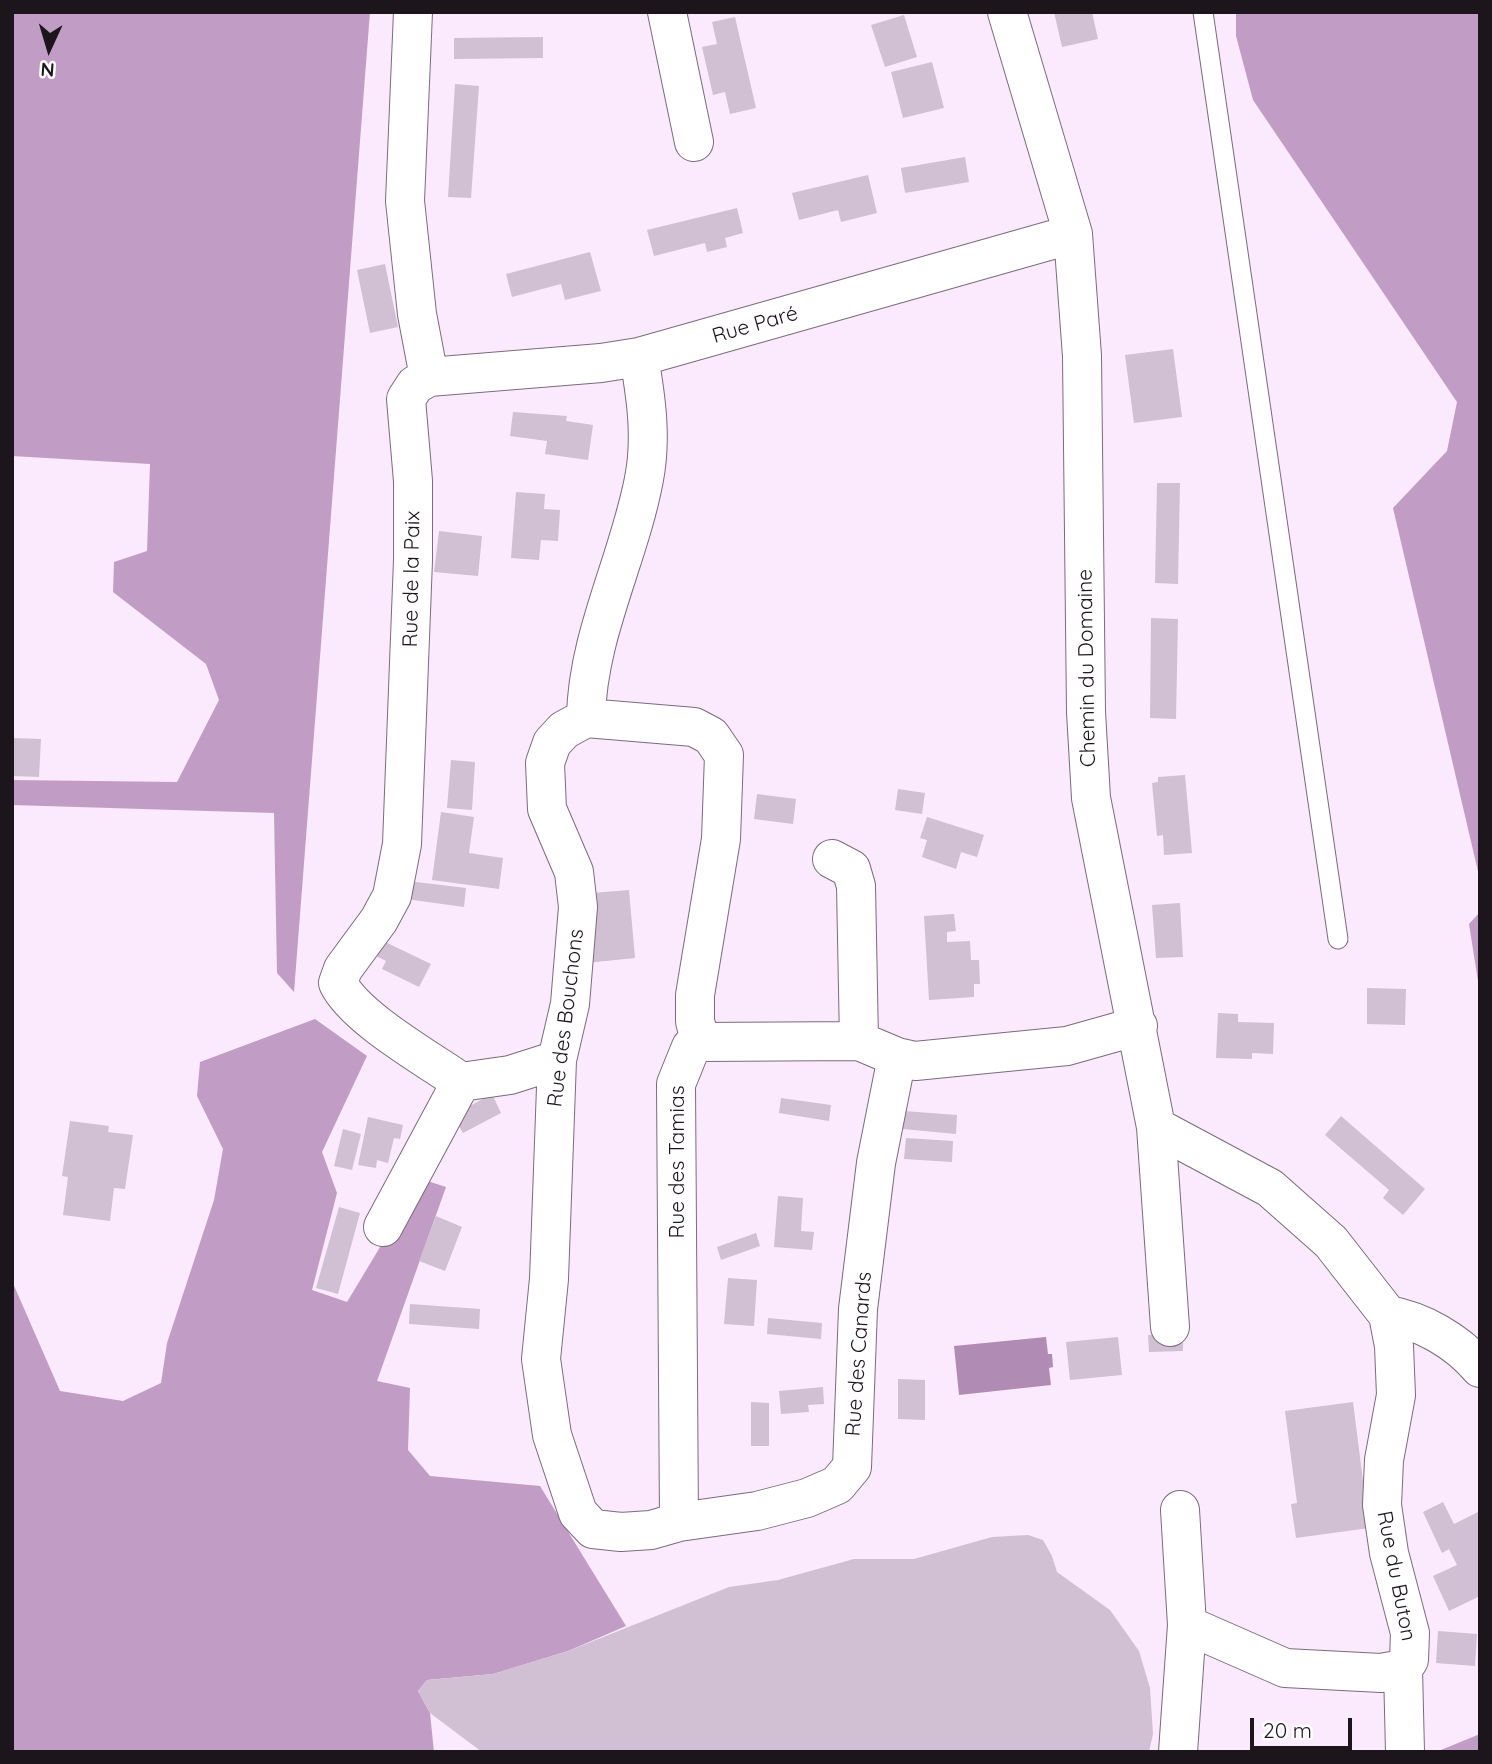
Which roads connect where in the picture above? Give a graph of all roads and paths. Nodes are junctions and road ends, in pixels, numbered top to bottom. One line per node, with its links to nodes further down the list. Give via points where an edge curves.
1 (413, 12): 8 (street, via 405,201)
2 (667, 12): 5 (street)
3 (1007, 12): 6 (street, Chemin du Domaine)
4 (1203, 12): 11 (lane)
5 (694, 142)
6 (1073, 234): 7 (street, Rue Paré); 12 (street, Chemin du Domaine, via 1082,356 1091,798)
7 (639, 357): 8 (street, Rue Paré); 9 (street, via 649,438 644,479 589,676)
8 (429, 377): 17 (street, Rue de la Paix, via 415,385 406,398 414,560 401,844 391,896 338,983 345,998 362,1013)
9 (586, 718): 14 (street, via 694,727 711,736 724,755 721,839 695,995); 16 (street, Rue des Bouchons, via 552,743 545,763 547,809 574,872 578,907 569,1004)
10 (832, 859): 13 (street, via 851,869 856,886)
11 (1338, 939)
12 (1138, 1026): 15 (street, via 1067,1046 915,1060); 18 (street, Chemin du Domaine)
13 (859, 1041): 14 (street); 15 (street)
14 (700, 1042): 24 (street, Rue des Tamias, via 691,1047 676,1084)
15 (897, 1057): 24 (street, Rue des Canards, via 876,1163 858,1309 852,1467 837,1485 807,1499)
16 (557, 1060): 17 (street); 24 (street, Rue des Bouchons, via 549,1279 541,1359 552,1435 578,1513 593,1529 651,1530)
17 (461, 1082): 19 (street)
18 (1156, 1126): 20 (street, via 1270,1188 1331,1242); 21 (street, Chemin du Domaine)
19 (383, 1227)
20 (1388, 1315): 22 (street, via 1415,1320 1469,1355); 26 (street, Rue du Buton, via 1396,1395 1384,1460 1382,1505 1410,1633 1409,1660)
21 (1170, 1327)
22 (1480, 1368)
23 (1180, 1510): 25 (street)
24 (679, 1522)
25 (1187, 1625): 26 (street, Rue du Buton, via 1285,1668 1381,1673); 27 (street)
26 (1403, 1669): 28 (street, Rue du Buton)
27 (1178, 1752)
28 (1405, 1752)

